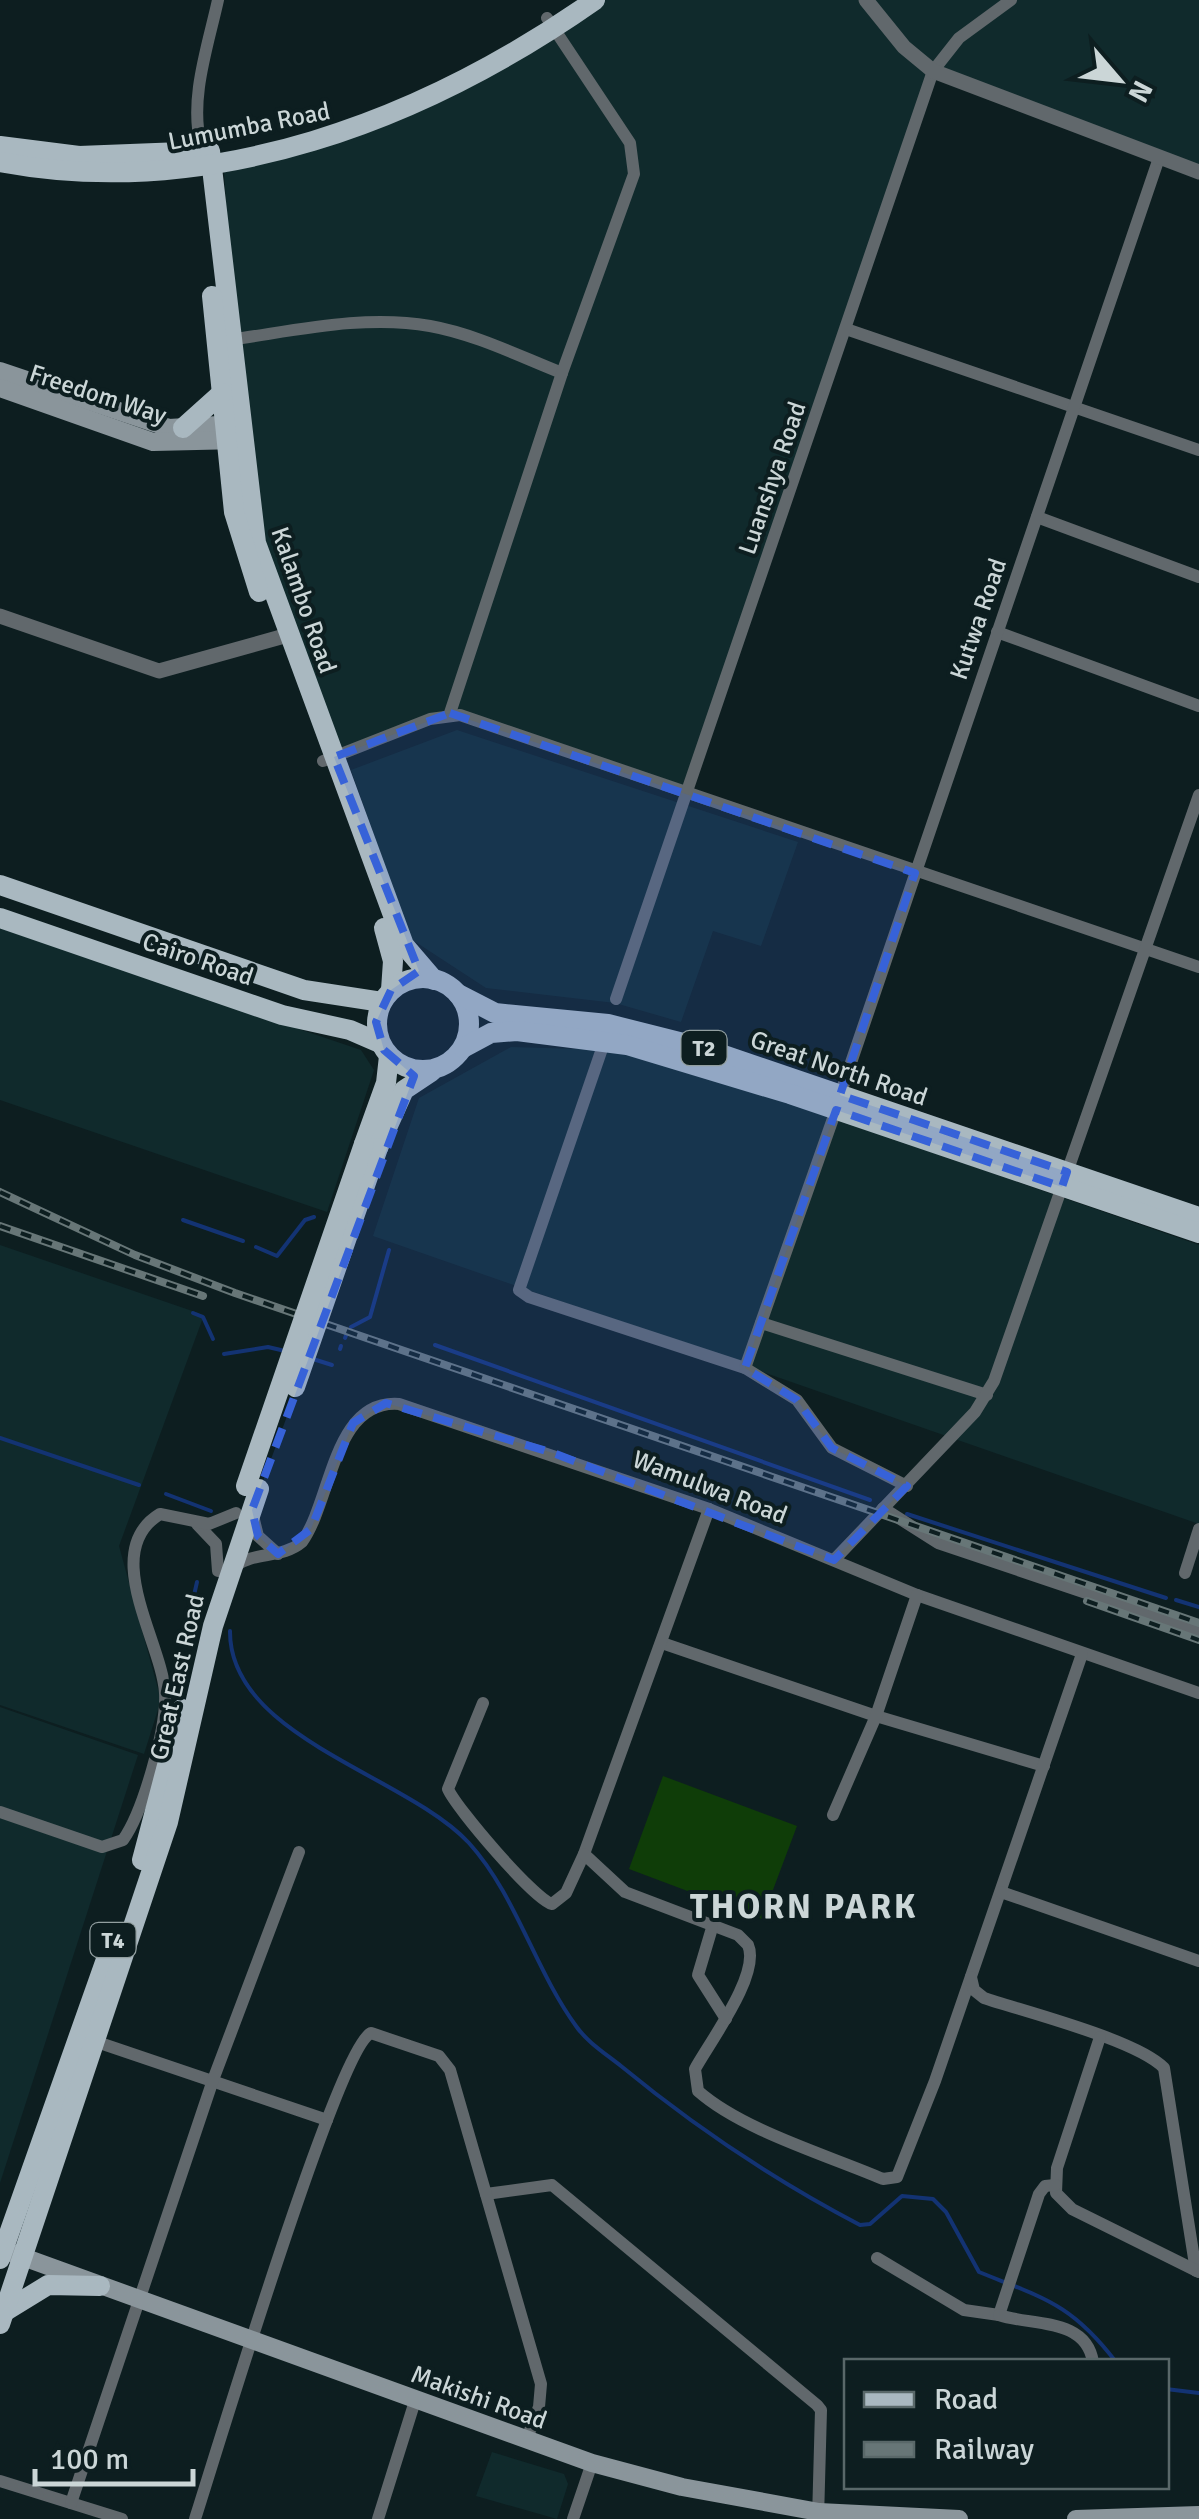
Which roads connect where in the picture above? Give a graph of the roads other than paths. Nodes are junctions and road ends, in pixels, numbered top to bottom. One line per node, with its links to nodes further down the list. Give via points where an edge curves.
1 (218, 0): 9 (street, via 198,101)
2 (571, 0): 6 (main road, Lumumba Road)
3 (595, 0): 6 (main road, Lumumba Road)
4 (866, 0): 7 (street, via 904,47)
5 (1010, 0): 7 (street, Luanshya Road, via 958,38)
6 (551, 23): 9 (main road, Lumumba Road, via 449,87 350,132); 16 (street, via 630,142 634,163)
7 (933, 70): 10 (street); 13 (street, Luanshya Road)
8 (0, 146): 9 (main road, Lumumba Road, via 79,156)
9 (204, 156): 11 (main road, Lumumba Road, via 90,171); 14 (main road, Kalambo Road)
10 (1159, 158): 12 (street); 19 (street, Kutwa Road)
11 (0, 162)
12 (1199, 172)
13 (846, 329): 19 (street); 31 (street, Luanshya Road)
14 (224, 341): 16 (street, via 411,323 450,330); 18 (main road, Kalambo Road); 21 (main road, Kalambo Road)
15 (0, 371): 20 (main road, Freedom Way, via 149,423)
16 (562, 372): 29 (street)
17 (0, 388): 21 (main road, Freedom Way, via 153,442)
18 (222, 393): 20 (main road); 21 (main road, Kalambo Road)
19 (1074, 407): 22 (street); 23 (street, Kutwa Road)
20 (183, 428): 21 (main road, Freedom Way)
21 (233, 433): 27 (main road, Kalambo Road)
22 (1199, 450)
23 (1036, 518): 24 (street); 26 (street, Kutwa Road)
24 (1199, 577)
25 (0, 616): 27 (street, via 159,671)
26 (998, 632): 28 (street); 33 (street, Kutwa Road)
27 (282, 637): 30 (main road, Kalambo Road)
28 (1199, 706)
29 (450, 713): 30 (street); 31 (street)
30 (328, 759): 42 (main road, Kalambo Road, via 404,945); 44 (main road, Kalambo Road, via 391,948)
31 (688, 793): 33 (street); 45 (street, Luanshya Road)
32 (1199, 795): 38 (street)
33 (915, 873): 38 (street); 50 (street, Kutwa Road)
34 (0, 885): 36 (main road, Cairo Road)
35 (0, 918): 39 (main road, Cairo Road)
36 (108, 922): 37 (main road, Cairo Road); 39 (main road, via 110,941)
37 (135, 932): 40 (main road, via 122,945); 44 (main road, Cairo Road, via 304,990)
38 (1145, 948): 41 (street); 52 (street)
39 (98, 952): 40 (main road, Cairo Road)
40 (125, 961): 48 (main road, Cairo Road)
41 (1199, 966)
42 (434, 980): 43 (main road); 44 (main road, via 419,978)
43 (458, 994): 47 (main road, via 469,1020); 50 (main road, Great North Road / T2, via 496,1013 663,1036)
44 (386, 996): 48 (main road, via 376,1022)
45 (616, 999)
46 (605, 1040): 47 (main road, Great North Road / T2, via 517,1031 491,1033); 50 (main road, Great North Road / T2); 56 (street, via 518,1287 528,1296)
47 (463, 1048): 49 (main road)
48 (384, 1050): 49 (main road, via 414,1070); 51 (main road, Great East Road / T4, via 386,1083)
49 (442, 1066): 51 (main road, Great East Road / T4, via 407,1085)
50 (838, 1102): 52 (main road, Great North Road / T2); 55 (street, Kutwa Road)
51 (372, 1146): 59 (main road, Great East Road / T4, bridge)
52 (1065, 1180): 53 (main road, Great North Road / T2); 54 (main road, Great North Road / T2); 57 (street)
53 (1199, 1218)
54 (1199, 1233)
55 (762, 1323): 56 (street, Kutwa Road); 57 (street)
56 (745, 1368): 58 (street, via 797,1400 832,1448)
57 (987, 1395): 58 (street)
58 (907, 1486): 61 (street)
59 (248, 1499): 62 (street, via 215,1524); 64 (street, via 258,1536); 66 (main road, Great East Road / T4)
60 (709, 1508): 64 (street, Wamulwa Road, via 553,1453 375,1405 353,1423 310,1529 297,1546); 65 (street, Wamulwa Road); 70 (street)
61 (883, 1508): 65 (street); 69 (street, via 938,1543)
62 (195, 1522): 66 (street, via 216,1544); 76 (street, via 160,1514 139,1536 133,1556 166,1698 128,1832 113,1847 102,1847)
63 (1199, 1529): 67 (street)
64 (278, 1554): 66 (street, Wamulwa Road, via 252,1556)
65 (834, 1560): 68 (street, Wamulwa Road)
66 (224, 1570): 86 (main road, Great East Road / T4, via 168,1822); 91 (main road, Great East Road / T4, via 142,1860)
67 (1186, 1573)
68 (917, 1595): 71 (street, Wamulwa Road); 74 (street)
69 (1199, 1631)
70 (662, 1643): 74 (street); 79 (street)
71 (1082, 1654): 72 (street, Wamulwa Road); 75 (street)
72 (1199, 1693)
73 (483, 1704): 79 (street, via 448,1789 538,1898 552,1904 566,1894)
74 (876, 1716): 75 (street); 77 (street)
75 (1044, 1766): 80 (street)
76 (0, 1812)
77 (834, 1815)
78 (299, 1852): 87 (street)
79 (584, 1854): 81 (street, via 618,1888)
80 (1001, 1892): 82 (street); 83 (street)
81 (712, 1928): 84 (street, via 698,1975); 84 (street, via 738,1934 751,1952)
82 (1199, 1961)
83 (970, 1975): 84 (street, via 897,2177 883,2179 750,2128 698,2091 695,2069); 85 (street, via 978,1995)
84 (726, 2018)
85 (1100, 2037): 89 (street); 93 (street, via 1154,2058 1166,2073)
86 (94, 2041): 87 (street); 91 (main road, Great East Road / T4)
87 (212, 2080): 88 (street); 95 (street)
88 (327, 2120): 90 (street, via 356,2046 370,2033 439,2056 448,2064); 98 (street)
89 (1055, 2185): 93 (street, via 1072,2209); 96 (street, via 1039,2194)
90 (486, 2194): 101 (street, via 540,2384); 105 (street, via 552,2185 818,2405)
91 (6, 2254): 94 (main road, Makishi Road); 97 (main road, Great East Road / T4)
92 (877, 2258): 96 (street, via 964,2310)
93 (1197, 2272)
94 (100, 2286): 95 (main road, Makishi Road); 97 (main road, via 48,2284)
95 (141, 2300): 98 (main road, Makishi Road); 104 (street)
96 (999, 2315): 99 (street, via 1070,2330)
97 (2, 2318)
98 (253, 2340): 100 (main road, Makishi Road); 108 (street)
99 (1093, 2359)
100 (415, 2401): 101 (main road, Makishi Road); 109 (street)
101 (526, 2441): 102 (main road, Makishi Road)
102 (592, 2463): 105 (main road, Makishi Road); 110 (street)
103 (0, 2480): 104 (street)
104 (71, 2503): 107 (street)
105 (818, 2516): 111 (main road, Makishi Road)
106 (1199, 2516): 112 (main road)
107 (122, 2519)
108 (195, 2519)
109 (378, 2519)
110 (573, 2519)
111 (959, 2519)
112 (1076, 2519)

